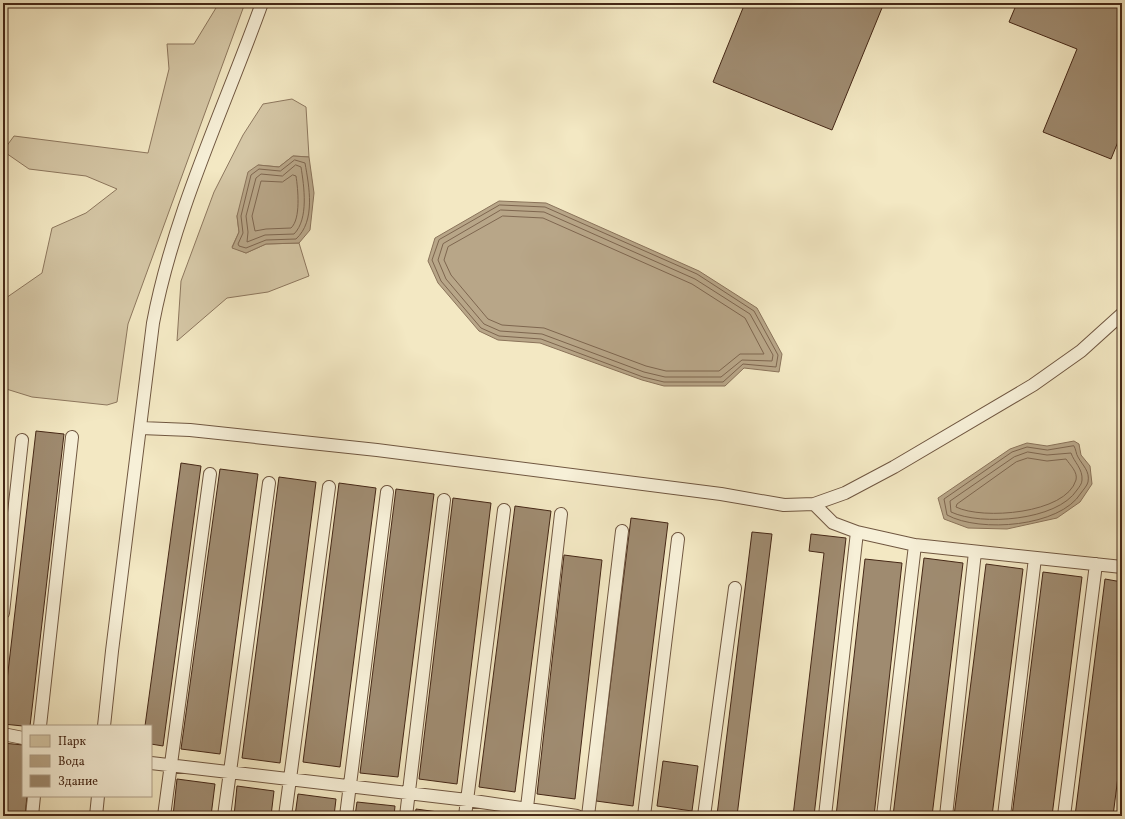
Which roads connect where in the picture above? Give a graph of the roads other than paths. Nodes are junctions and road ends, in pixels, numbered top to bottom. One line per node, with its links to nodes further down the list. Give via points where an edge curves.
1 (262, 3): 3 (lane, via 168,254 153,323)
2 (1122, 314): 11 (lane, via 1081,350 1033,385 845,494)
3 (141, 428): 11 (lane, via 190,430 377,450 721,494 784,505); 25 (lane)
4 (72, 437): 24 (lane)
5 (22, 440): 23 (lane)
6 (210, 474): 29 (lane)
7 (268, 483): 30 (lane)
8 (328, 487): 31 (lane)
9 (387, 492): 32 (lane)
10 (444, 500): 33 (lane)
11 (814, 504): 15 (lane, via 833,522)
12 (504, 510): 36 (lane)
13 (561, 514): 37 (lane)
14 (622, 531): 47 (lane)
15 (857, 532): 17 (lane); 50 (lane)
16 (678, 539): 48 (lane)
17 (915, 545): 18 (lane); 51 (lane)
18 (975, 552): 19 (lane); 52 (lane)
19 (1036, 558): 20 (lane); 53 (lane)
20 (1096, 564): 21 (lane); 54 (lane)
21 (1122, 567)
22 (735, 588): 49 (lane)
23 (3, 613)
24 (40, 725)
25 (104, 725)
26 (3, 734): 27 (lane)
27 (22, 738)
28 (152, 763): 29 (lane)
29 (171, 765): 30 (lane); 40 (lane)
30 (230, 772): 31 (lane); 41 (lane)
31 (290, 780): 32 (lane); 42 (lane)
32 (350, 786): 33 (lane); 43 (lane)
33 (409, 794): 36 (lane); 44 (lane)
34 (34, 797): 38 (lane)
35 (98, 797): 39 (lane)
36 (467, 800): 37 (lane); 45 (lane)
37 (526, 812): 46 (lane)
38 (32, 816)
39 (96, 816)
40 (164, 816)
41 (224, 816)
42 (286, 816)
43 (346, 816)
44 (406, 816)
45 (465, 816)
46 (577, 816)
47 (588, 816)
48 (644, 816)
49 (704, 816)
50 (825, 816)
51 (883, 816)
52 (946, 816)
53 (1004, 816)
54 (1064, 816)

